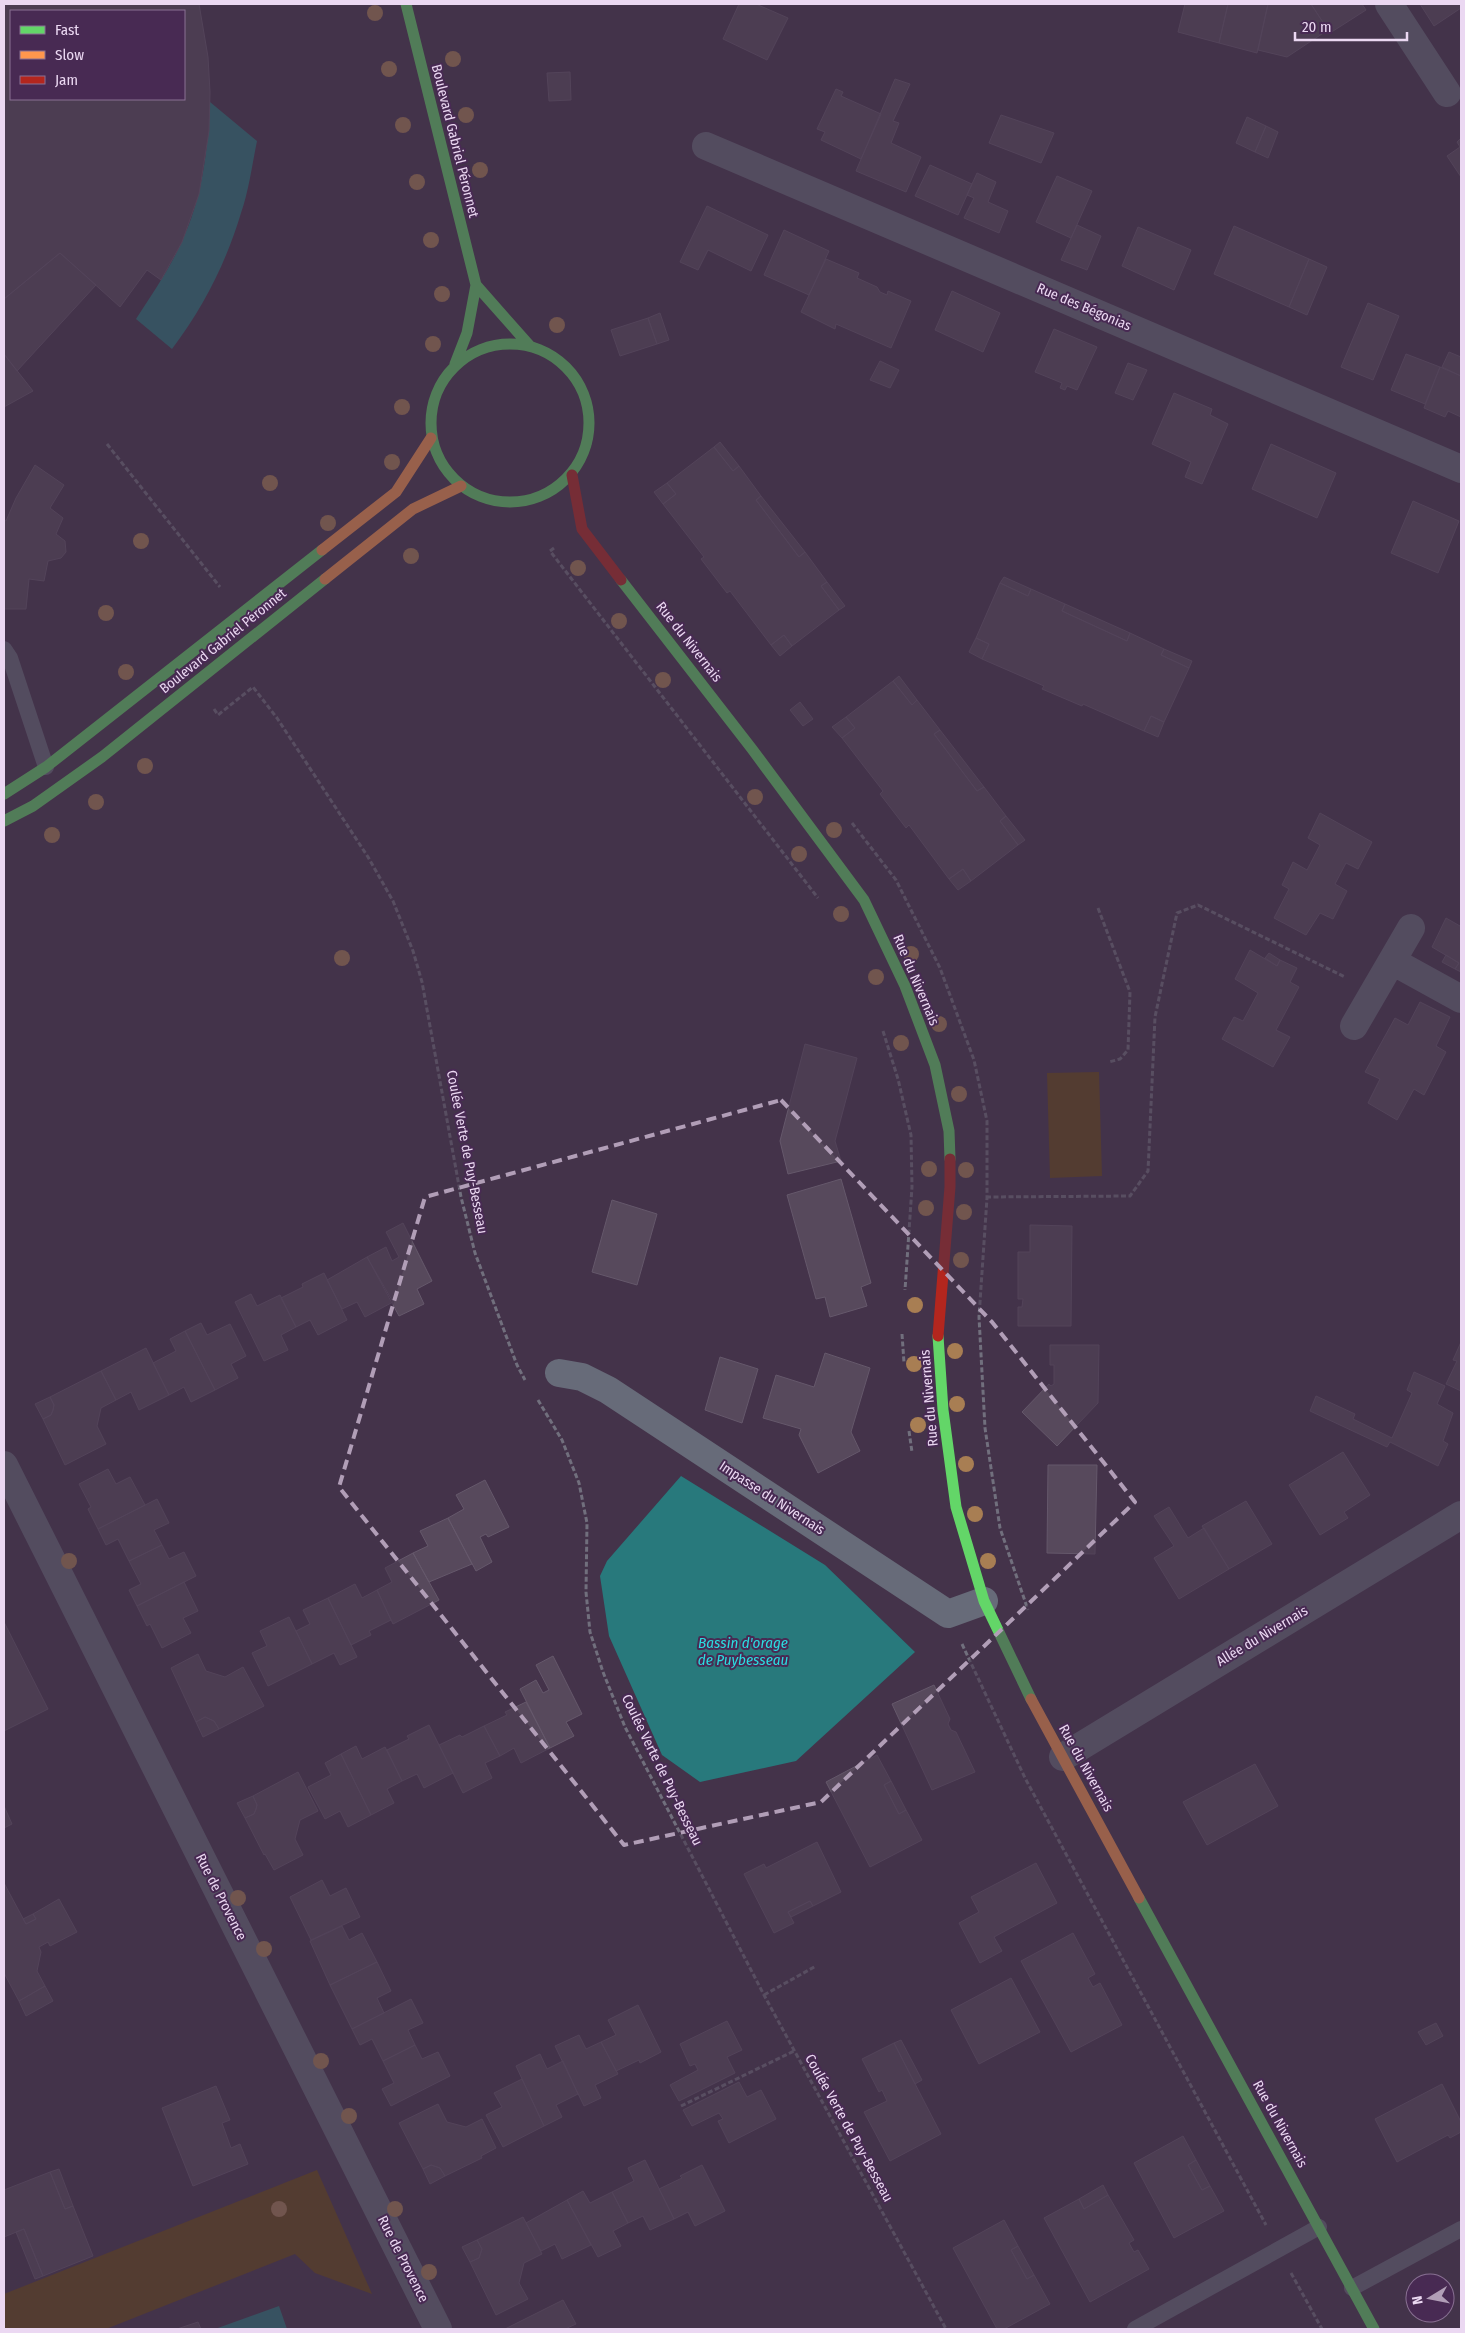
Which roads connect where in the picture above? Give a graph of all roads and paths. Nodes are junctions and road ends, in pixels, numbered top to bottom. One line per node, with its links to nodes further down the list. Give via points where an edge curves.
1 (406, 4): 5 (main road, Boulevard Gabriel Péronnet)
2 (1389, 4): 3 (street)
3 (1447, 93)
4 (706, 146): 10 (street, Rue des Bégonias)
5 (476, 285): 6 (main road, Boulevard Gabriel Péronnet); 7 (main road, Boulevard Gabriel Péronnet, via 467,333)
6 (529, 345): 7 (main road, via 503,343 477,349); 11 (main road, via 559,359 586,395 590,445)
7 (455, 364): 8 (main road, via 434,398)
8 (431, 438): 12 (main road, via 442,465); 13 (main road, Boulevard Gabriel Péronnet, via 396,492)
9 (107, 444): 13 (path)
10 (1461, 469)
11 (572, 475): 12 (main road, via 543,496 506,504); 28 (main road, Rue du Nivernais, via 582,529 864,900 905,986 935,1065 949,1131)
12 (461, 486): 19 (main road, Boulevard Gabriel Péronnet, via 413,508 102,757 33,806)
13 (242, 614): 16 (main road, Boulevard Gabriel Péronnet)
14 (4, 650): 16 (lane, via 10,658)
15 (278, 718): 31 (path, Coulée Verte de Puy-Besseau, via 368,857 393,901 413,951 428,1008 461,1197 475,1252 517,1365)
16 (46, 767): 17 (main road, Boulevard Gabriel Péronnet)
17 (4, 794)
18 (847, 817): 29 (path, via 896,880 940,968 974,1060 987,1121)
19 (4, 821)
20 (1098, 908): 26 (path, via 1130,992 1128,1050 1120,1059)
21 (1410, 928): 22 (street)
22 (1392, 961): 23 (street); 24 (street)
23 (1374, 992): 25 (street); 29 (path, via 1198,906 1177,913 1155,1016 1148,1171 1130,1196)
24 (1461, 999)
25 (1354, 1026)
26 (1109, 1062)
27 (912, 1187): 28 (path)
28 (950, 1187): 29 (path); 35 (main road, Rue du Nivernais, via 938,1333 943,1410 956,1507)
29 (987, 1198): 36 (path, via 979,1317 985,1428 1000,1528)
30 (559, 1373): 35 (street, Impasse du Nivernais, via 582,1377 608,1390 948,1614)
31 (527, 1382)
32 (537, 1399): 39 (path, Coulée Verte de Puy-Besseau, via 562,1440 580,1483 587,1523 586,1592 590,1632 602,1672 625,1727)
33 (4, 1464): 45 (street, Rue de Provence)
34 (1461, 1514): 37 (street, Allée du Nivernais)
35 (984, 1601): 37 (main road, Rue du Nivernais, via 1019,1677)
36 (1031, 1619)
37 (1063, 1757): 42 (main road, Rue du Nivernais)
38 (816, 1966): 39 (path)
39 (764, 1995): 40 (path, Coulée Verte de Puy-Besseau)
40 (794, 2051): 41 (path); 46 (path, Coulée Verte de Puy-Besseau)
41 (681, 2106)
42 (1319, 2227): 44 (main road, Rue du Nivernais); 47 (lane)
43 (1461, 2229): 44 (lane)
44 (1352, 2288): 48 (main road, Rue du Nivernais)
45 (438, 2329)
46 (946, 2329)
47 (1135, 2329)
48 (1374, 2329)

